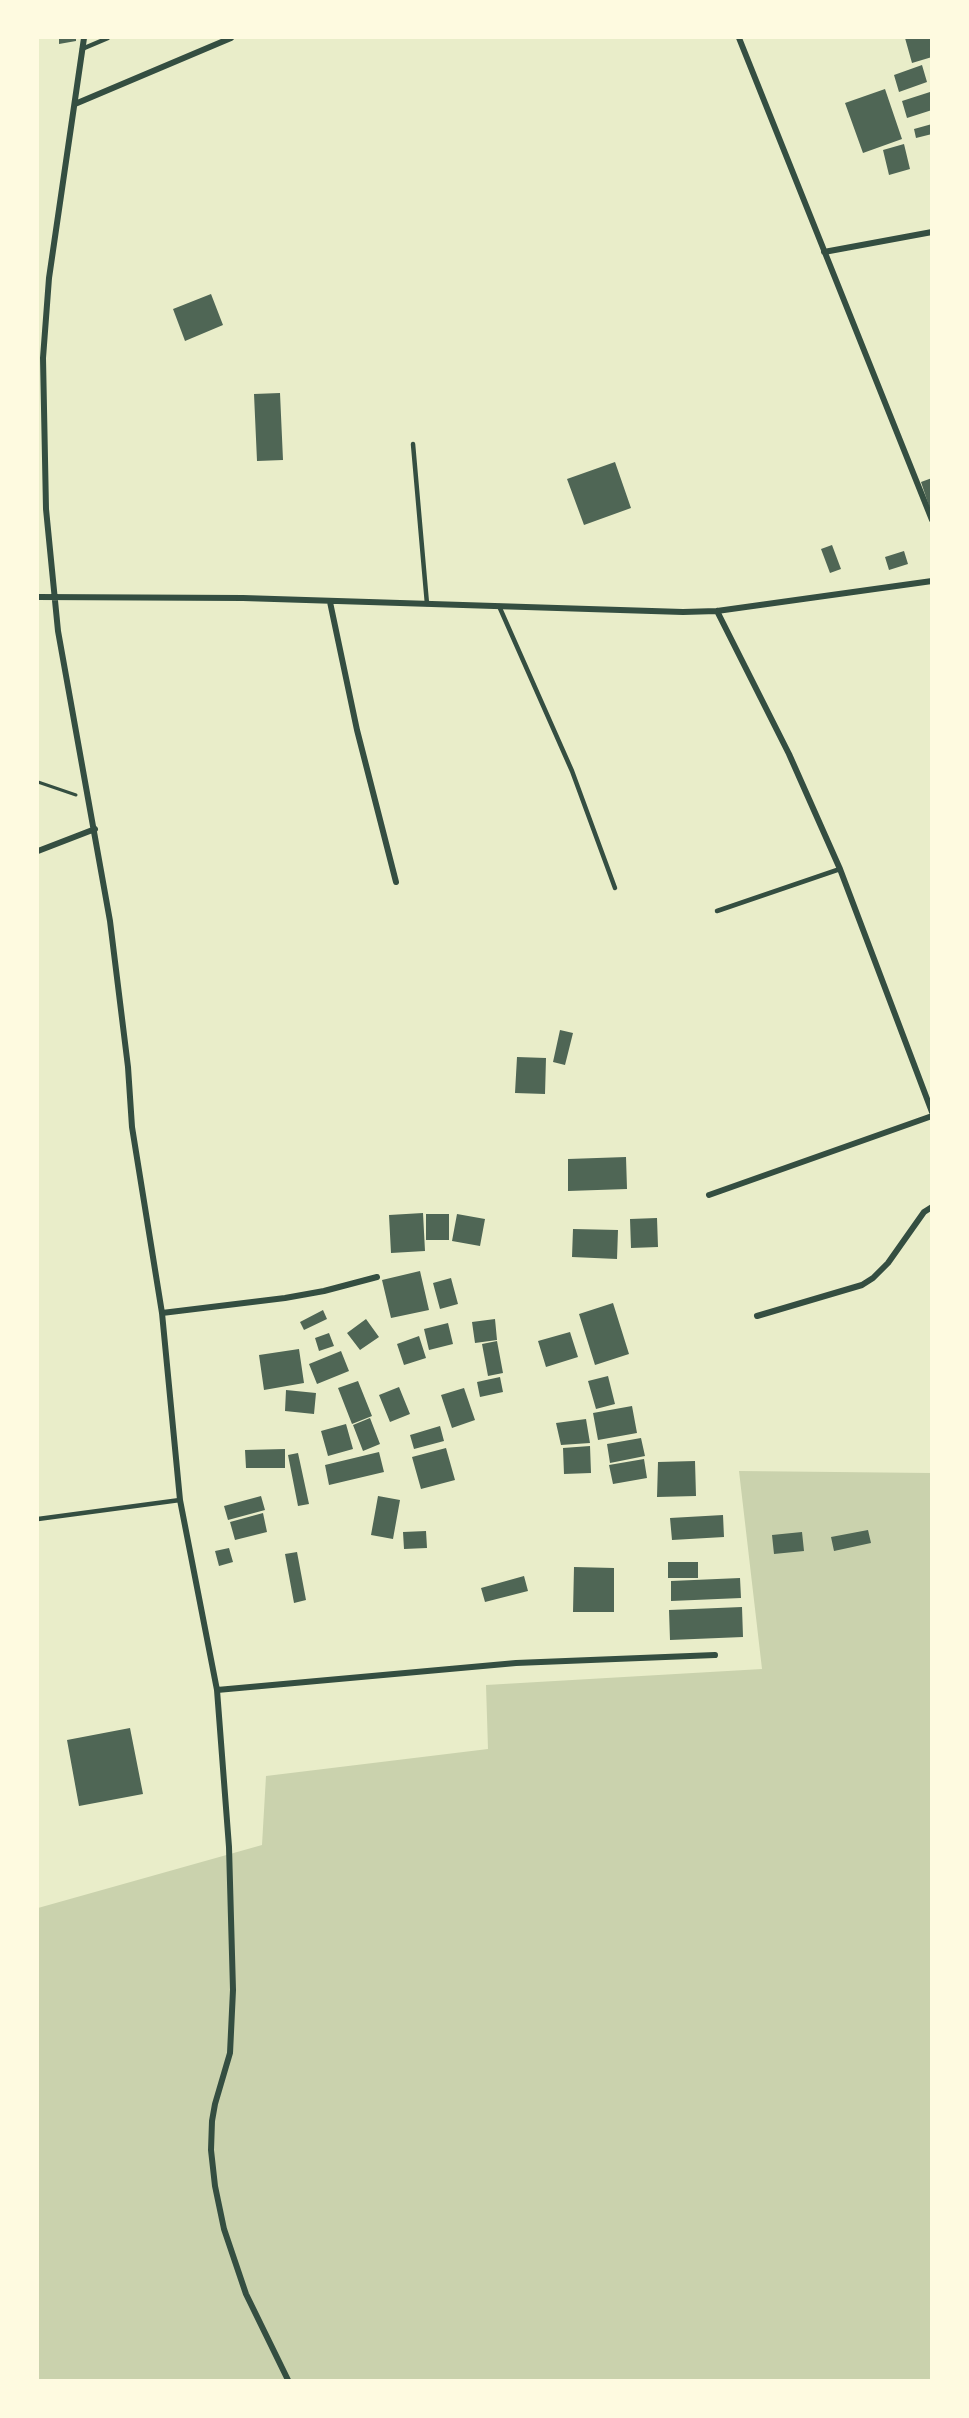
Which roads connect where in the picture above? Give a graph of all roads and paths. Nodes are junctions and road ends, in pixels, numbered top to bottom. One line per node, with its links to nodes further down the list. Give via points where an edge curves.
1 (84, 38): 5 (street)
2 (108, 38): 5 (lane)
3 (231, 38): 6 (street)
4 (739, 38): 8 (street)
5 (82, 49): 6 (street)
6 (75, 104): 13 (street, via 49,278 43,358 46,509)
7 (932, 232): 8 (street)
8 (824, 252): 10 (street)
9 (413, 444): 15 (lane)
10 (932, 520)
11 (932, 581): 17 (street)
12 (38, 597): 13 (street)
13 (54, 597): 14 (street); 19 (street)
14 (330, 602): 15 (street); 23 (street, via 357,730)
15 (427, 604): 16 (street)
16 (499, 606): 17 (street); 24 (lane, via 572,771)
17 (717, 611): 22 (street, via 789,754)
18 (38, 782): 19 (path)
19 (88, 799): 20 (street)
20 (95, 829): 21 (street); 31 (street, via 110,921 132,1127)
21 (38, 851)
22 (840, 869): 25 (lane); 26 (street)
23 (396, 882)
24 (615, 888)
25 (717, 911)
26 (929, 1096): 27 (street)
27 (932, 1114): 28 (street)
28 (709, 1195)
29 (932, 1207): 32 (street, via 868,1282)
30 (377, 1277): 31 (street, via 285,1298)
31 (162, 1313): 33 (street)
32 (758, 1316)
33 (180, 1500): 34 (lane); 36 (street)
34 (38, 1519)
35 (715, 1655): 36 (street, via 516,1663)
36 (217, 1690): 37 (street, via 229,1847 233,1990 230,2053 215,2104 211,2150 224,2229 246,2294)
37 (288, 2380)

